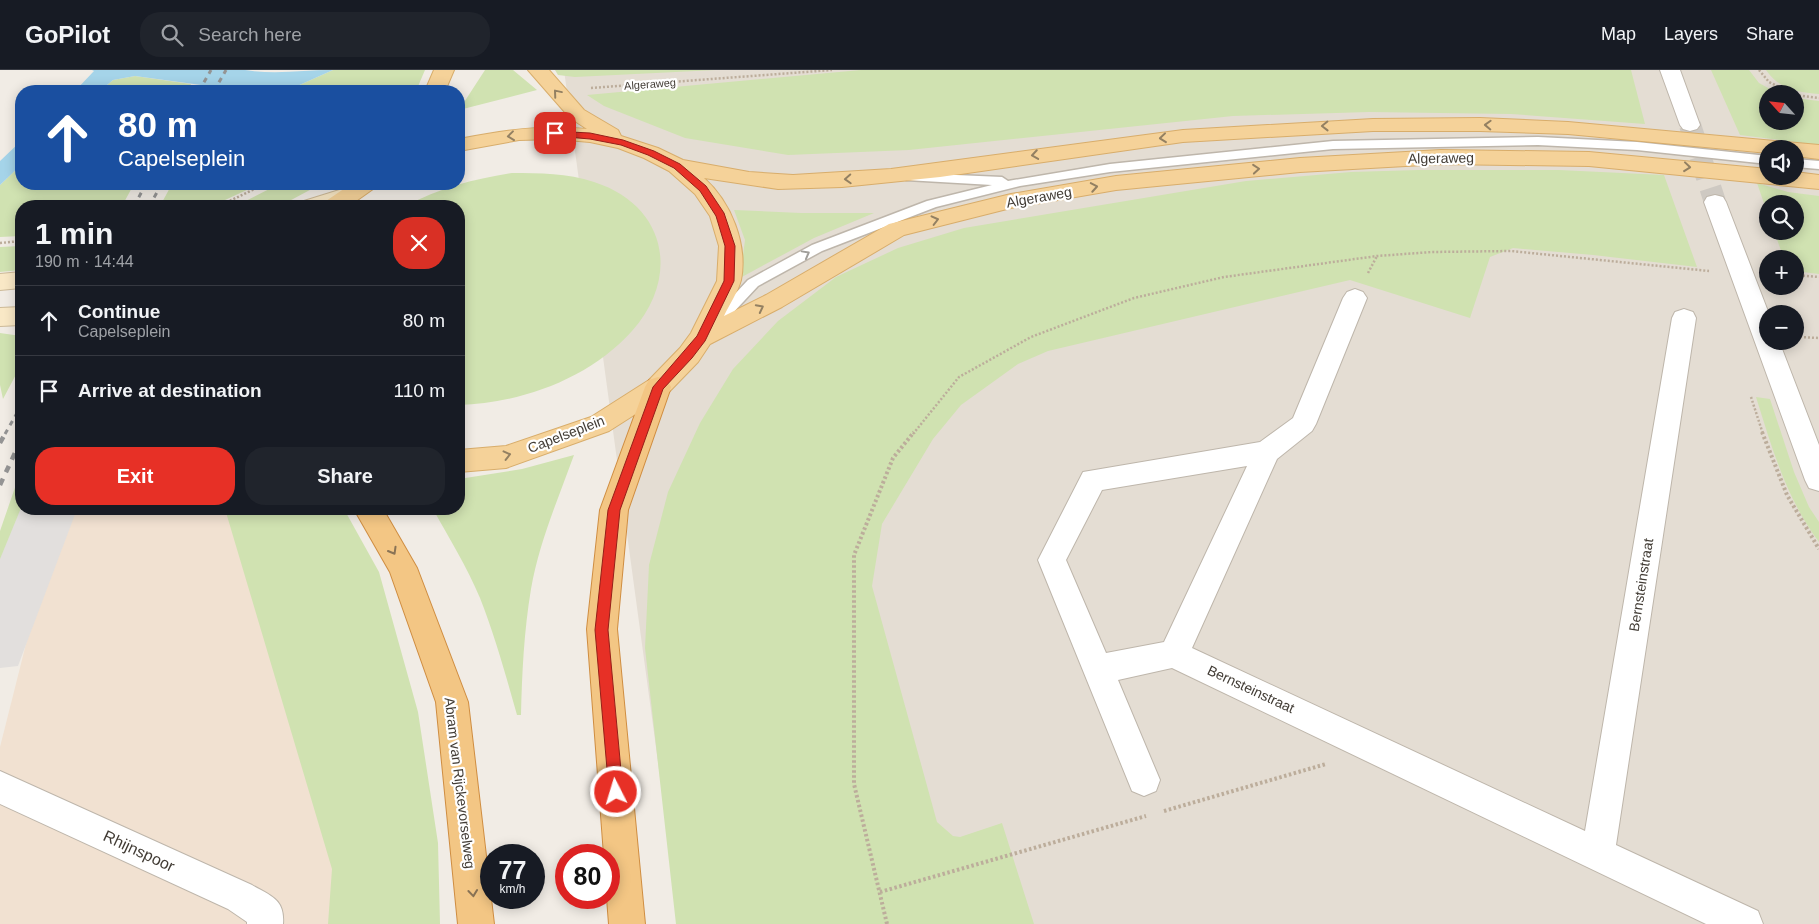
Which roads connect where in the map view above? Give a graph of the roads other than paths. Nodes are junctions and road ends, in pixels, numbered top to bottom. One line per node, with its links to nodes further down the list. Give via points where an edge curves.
1 (444, 70): 4 (main road)
2 (538, 70): 6 (main road, one-way to 2, via 577,114)
3 (1670, 70): 5 (street)
4 (438, 85)
5 (1690, 125)
6 (623, 143): 7 (main road, Capelseplein, one-way to 7, via 555,133 519,134); 14 (main road, Capelseplein)
7 (465, 144)
8 (1759, 146): 16 (main road, Algeraweg, one-way to 16, via 1536,127 1438,124 1297,127 1101,144)
9 (1804, 151): 10 (main road)
10 (1819, 152)
11 (1759, 159): 18 (lane, Algeraweg, via 1638,146 1538,141 1333,145 1110,168)
12 (1804, 163): 13 (lane)
13 (1819, 165)
14 (677, 166): 16 (main road, Algeraweg, one-way to 14, via 792,182 750,179); 29 (main road, Capelseplein, via 703,188 721,215 730,246 729,281)
15 (1759, 175): 29 (main road, Algeraweg, one-way to 15, via 774,301 896,229 1010,201 1116,183 1309,164 1441,157 1590,159)
16 (897, 176): 18 (lane, Algeraweg)
17 (1804, 180): 19 (main road, Algeraweg)
18 (1020, 182): 29 (lane, Algeraweg, one-way to 18, via 753,283 817,248 932,204)
19 (1819, 182)
20 (350, 195): 21 (main road)
21 (333, 200)
22 (1716, 202): 33 (street)
23 (15, 281): 24 (main road)
24 (0, 282)
25 (1355, 298): 31 (street, via 1303,424)
26 (15, 316): 27 (main road)
27 (0, 317)
28 (1684, 318): 39 (street, Bernsteinstraat)
29 (701, 338): 30 (main road, Capelseplein)
30 (658, 387): 32 (main road, Capelseplein, one-way to 30, via 506,457 600,424); 42 (highway, via 614,510 602,630)
31 (1267, 452): 35 (street); 36 (street, via 1093,480 1052,560)
32 (465, 461)
33 (1819, 480)
34 (371, 515): 41 (highway, Abram van Rijckevorselweg, one-way to 41, via 402,568 452,702)
35 (1174, 654): 36 (street); 39 (street, Bernsteinstraat)
36 (1100, 669): 37 (street)
37 (1144, 780)
38 (0, 787): 40 (street, Rhijnspoor, via 240,897 266,913)
39 (1598, 853): 43 (street, Bernsteinstraat)
40 (265, 924)
41 (476, 924)
42 (627, 924)
43 (1745, 924)

